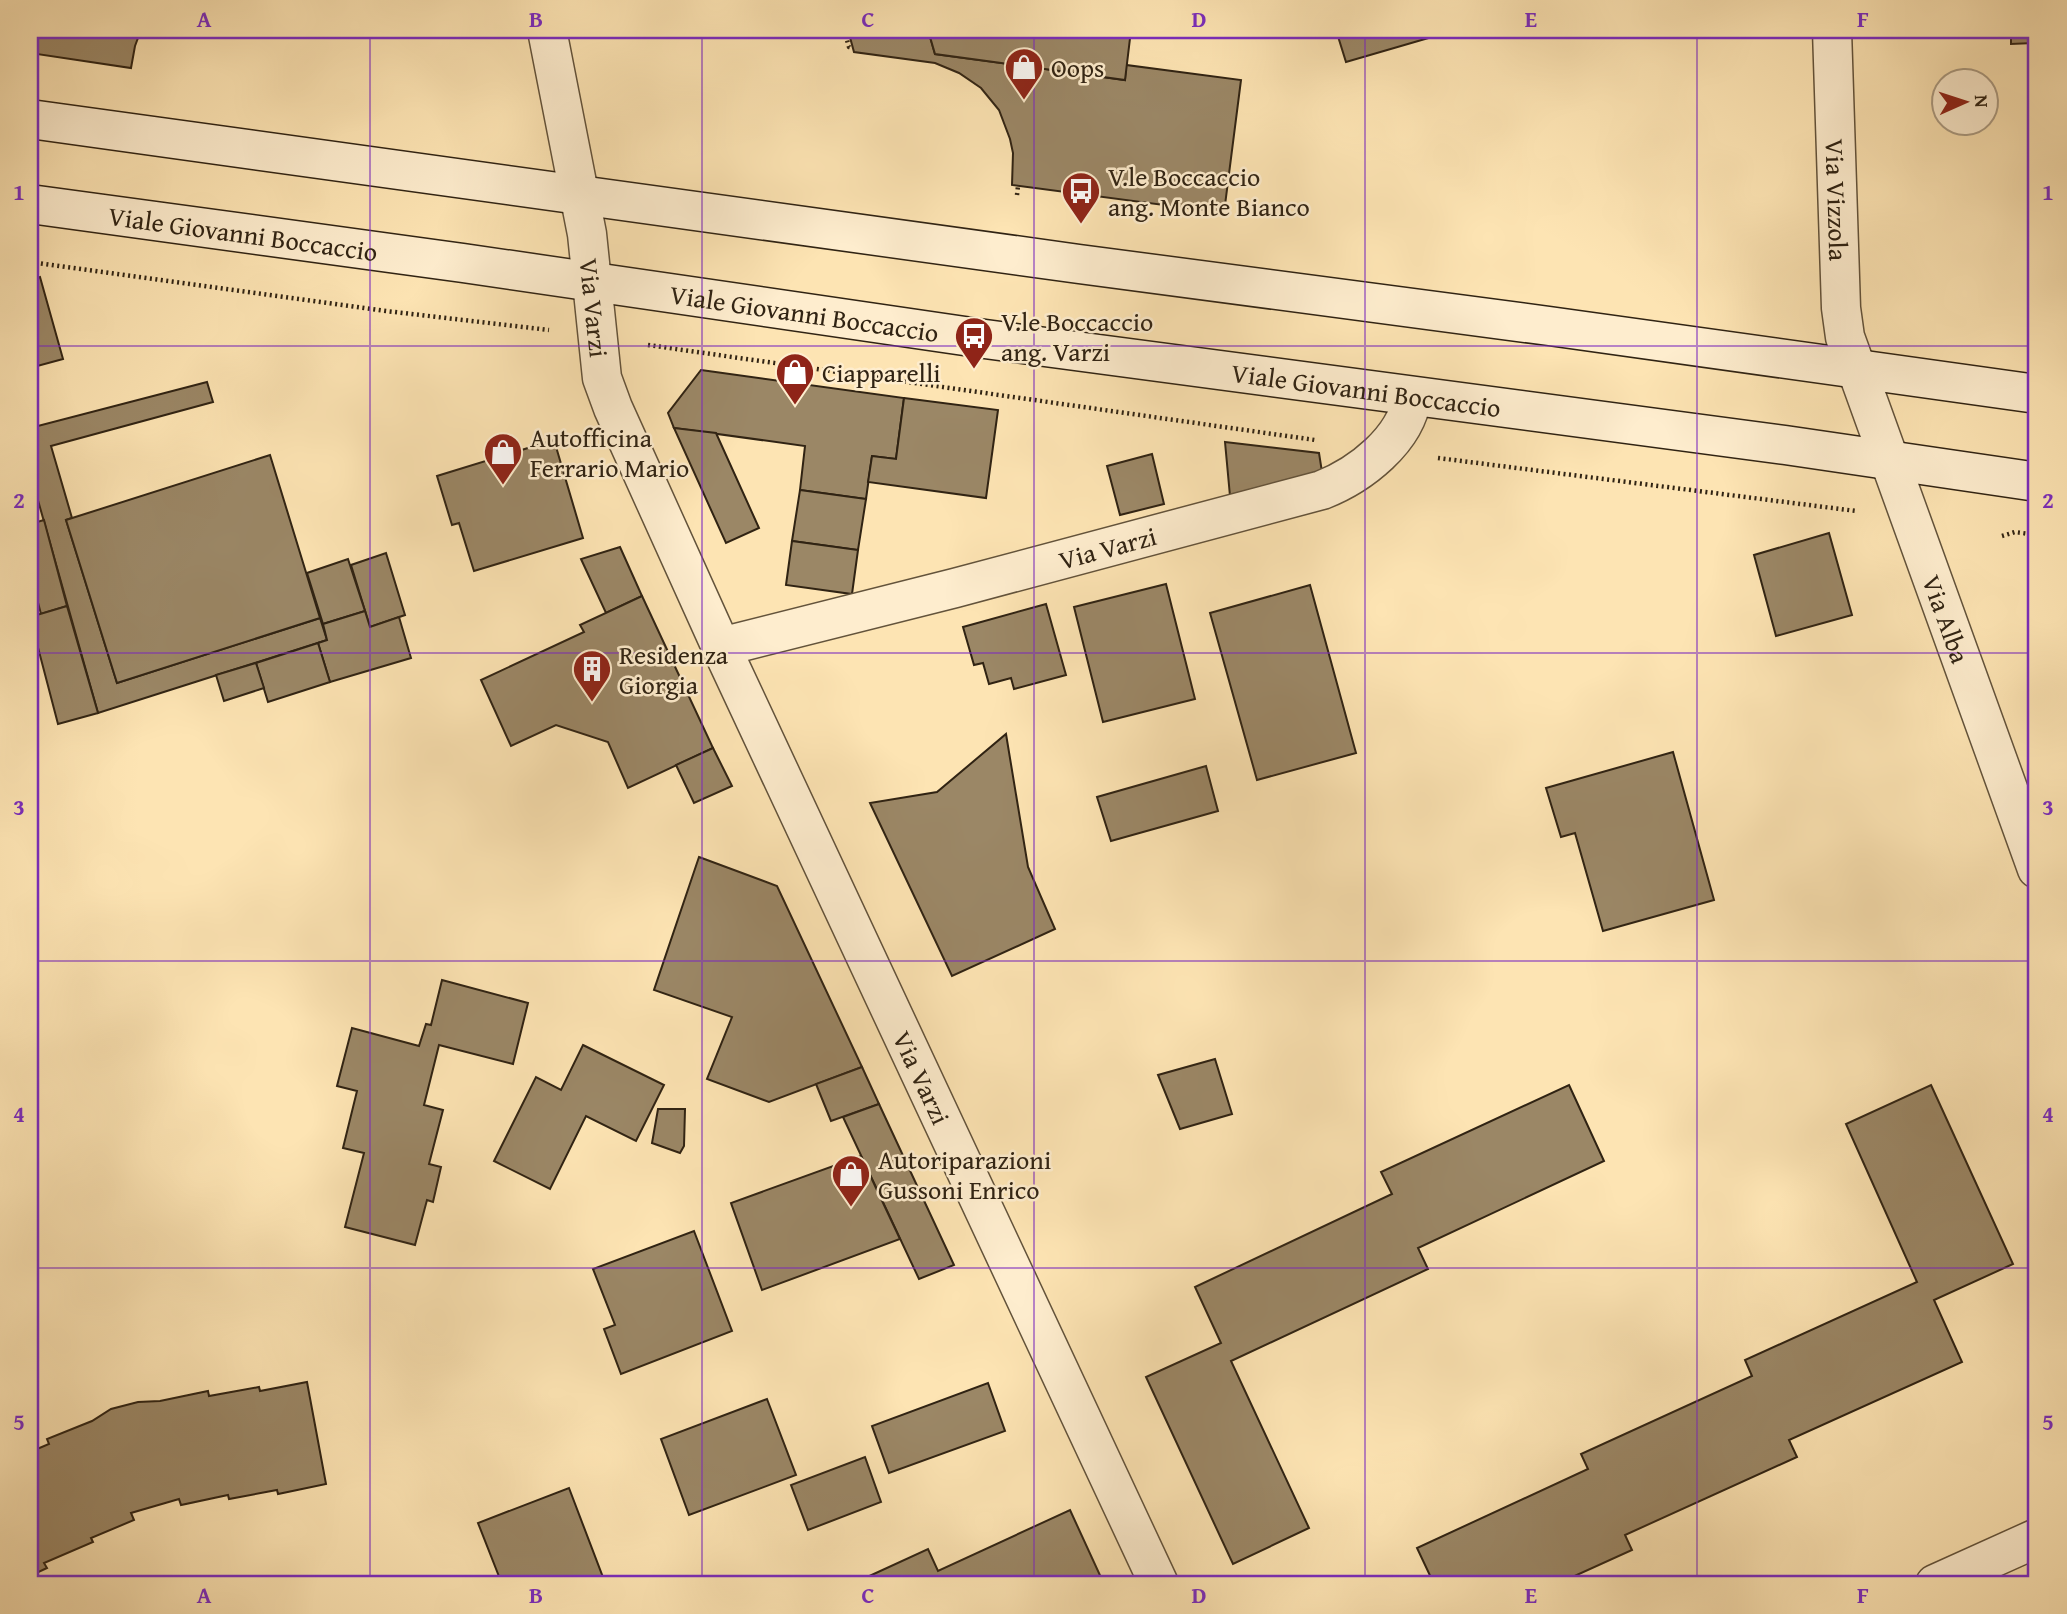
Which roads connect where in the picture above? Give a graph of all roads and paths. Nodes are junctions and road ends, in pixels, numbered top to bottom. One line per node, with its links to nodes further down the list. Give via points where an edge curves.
1 (547, 30): 7 (street, Via Varzi)
2 (844, 30): 4 (path)
3 (1832, 30): 14 (street, Via Vizzola, via 1841,307)
4 (853, 48)
5 (30, 119): 7 (street)
6 (1018, 186): 8 (path)
7 (580, 195): 11 (street, Via Varzi); 14 (street)
8 (1017, 195)
9 (30, 204): 11 (street, Viale Giovanni Boccaccio)
10 (30, 261): 12 (path)
11 (594, 283): 16 (street, Viale Giovanni Boccaccio); 24 (street, Via Varzi, via 602,378)
12 (526, 327)
13 (704, 353): 17 (path)
14 (1856, 369): 15 (street); 19 (street, Via Alba)
15 (2037, 394)
16 (1412, 397): 19 (street, Viale Giovanni Boccaccio); 24 (street, Via Varzi, via 1404,423 1382,449 1349,477 1322,490)
17 (1321, 440)
18 (1433, 458): 21 (path)
19 (1889, 460): 20 (street, Viale Giovanni Boccaccio); 25 (street, Via Alba)
20 (2037, 482)
21 (1859, 513)
22 (2037, 535): 23 (path, via 2015,532)
23 (2002, 536)
24 (721, 646): 27 (street, Via Varzi)
25 (2037, 869)
26 (2037, 1538): 28 (street)
27 (1159, 1584)
28 (1935, 1584)

